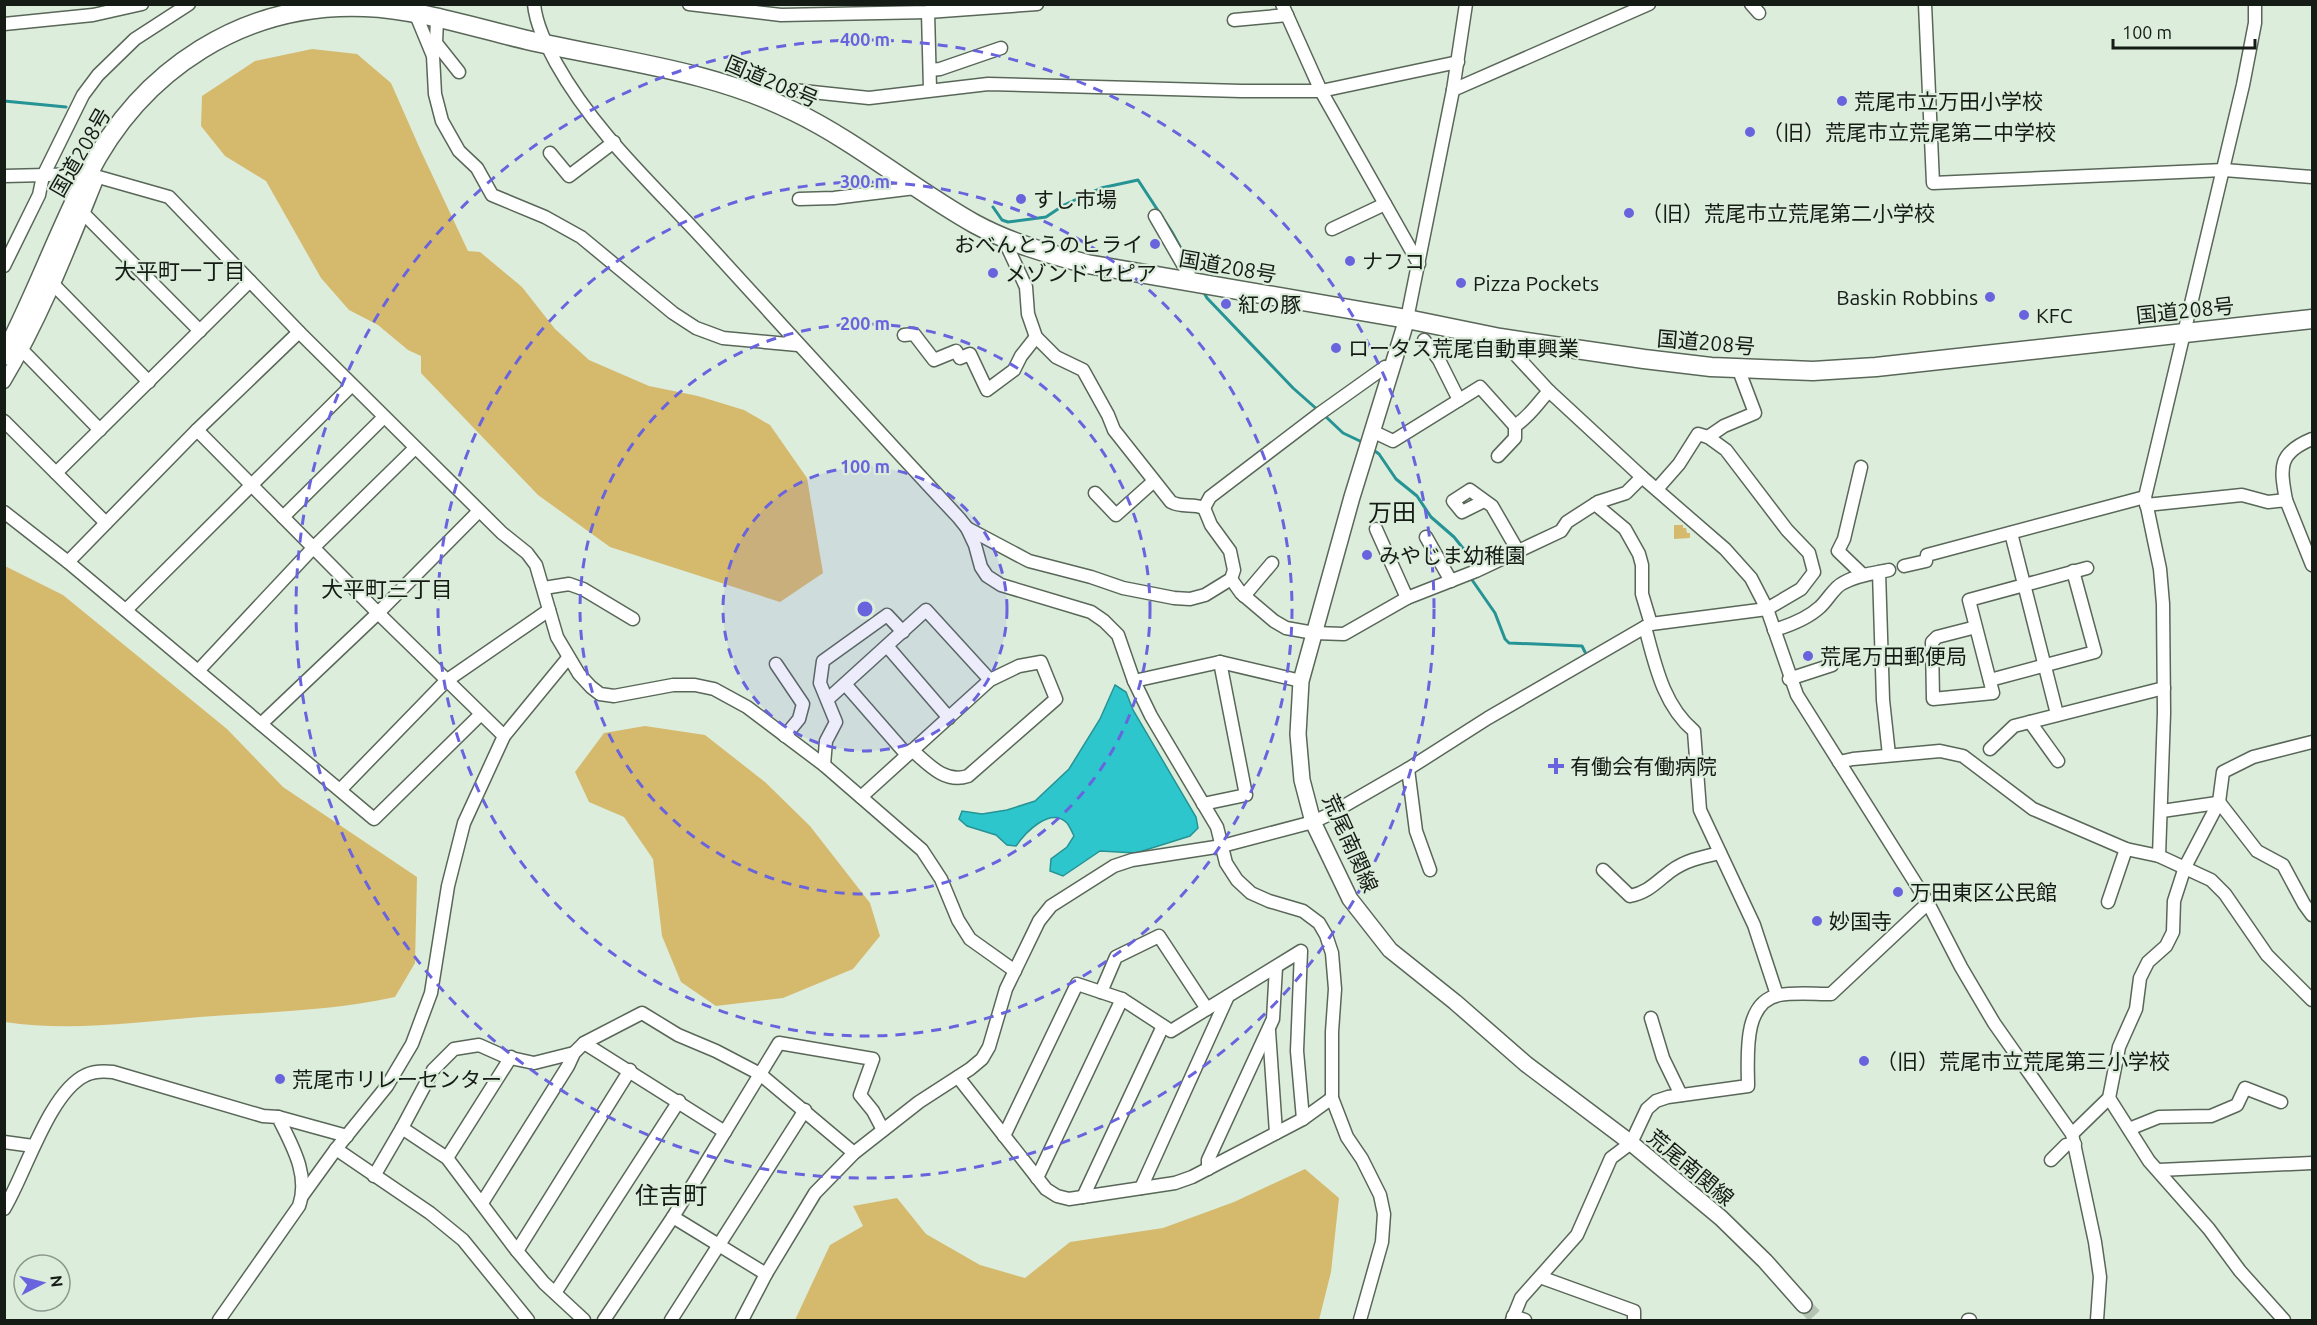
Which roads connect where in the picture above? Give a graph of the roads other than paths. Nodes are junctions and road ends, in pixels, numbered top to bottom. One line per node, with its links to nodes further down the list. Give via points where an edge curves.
1 (142, 4): 14 (street, via 93,15)
2 (189, 4): 29 (street, via 135,39 98,75 83,95)
3 (534, 4): 15 (street)
4 (689, 4): 11 (street, via 781,15)
5 (1037, 4): 11 (street)
6 (1466, 4): 17 (street)
7 (1649, 4): 21 (street)
8 (1926, 4): 26 (street, via 1933,183)
9 (2255, 4): 26 (street, via 2255,23)
10 (1285, 10): 13 (street); 22 (street)
11 (928, 12): 18 (street)
12 (429, 14): 15 (highway, 国道208号); 19 (street, via 436,43); 27 (highway, 国道208号, via 367,7 321,9 269,20 217,39 179,64 143,97 123,119); 52 (street, via 435,94 442,121 492,195 546,217 581,237 696,328 723,338)
13 (1234, 20)
14 (4, 24)
15 (546, 45): 23 (highway, 国道208号, via 700,76); 24 (street, via 586,111)
16 (1001, 48): 18 (street)
17 (1458, 62): 21 (street); 22 (street)
18 (930, 70): 20 (street)
19 (459, 72)
20 (930, 89): 22 (street, via 988,84); 23 (street, via 869,98 774,88)
21 (1453, 90): 38 (street)
22 (1321, 91): 33 (street)
23 (759, 95): 31 (highway, 国道208号, via 797,112)
24 (614, 142): 25 (street, via 569,176); 52 (street)
25 (550, 153)
26 (2224, 170): 30 (street); 47 (street)
27 (93, 175): 29 (street); 34 (street); 40 (street, via 169,197); 54 (highway, 国道208号)
28 (4, 176): 29 (street)
29 (43, 176): 39 (street, via 39,195)
30 (2313, 177)
31 (915, 188): 32 (street); 37 (highway, 国道208号)
32 (799, 199)
33 (1385, 204): 36 (street); 38 (street)
34 (83, 213): 42 (street); 45 (street)
35 (1155, 216): 41 (street)
36 (1332, 229)
37 (1010, 240): 41 (highway, 国道208号, via 1087,264); 49 (street, via 1007,246 1026,287 1028,314)
38 (1419, 264): 43 (street)
39 (4, 266)
40 (249, 281): 45 (street); 46 (street)
41 (1191, 283): 43 (highway, 国道208号)
42 (54, 285): 53 (street); 58 (street)
43 (1407, 319): 50 (highway, 国道208号); 56 (main road, 荒尾南関線)
44 (2313, 319): 47 (highway, 国道208号)
45 (200, 331): 58 (street)
46 (298, 332): 59 (street); 66 (street)
47 (2186, 333): 55 (highway, 国道208号, via 1876,368); 81 (street)
48 (904, 335): 49 (street, via 918,337 934,360 956,351 960,358 970,354 987,390 1014,370)
49 (1036, 337): 75 (street, via 1056,357 1083,370 1114,430)
50 (1500, 338): 55 (highway, 国道208号); 60 (street)
51 (1424, 340): 61 (street)
52 (798, 345): 88 (street)
53 (23, 351): 57 (street); 65 (street)
54 (4, 356)
55 (1738, 368): 68 (street, via 1755,413)
56 (1391, 370): 67 (main road, 荒尾南関線); 83 (street, via 1385,367 1319,414 1210,497)
57 (4, 382)
58 (149, 382): 65 (street)
59 (352, 385): 62 (street); 76 (street)
60 (1549, 391): 64 (street, via 1531,416); 74 (street)
61 (1459, 400): 64 (street, via 1480,387); 67 (street, via 1393,441)
62 (384, 417): 70 (street); 86 (street)
63 (4, 421): 73 (street)
64 (1515, 426): 71 (street, via 1515,438)
65 (100, 430): 73 (street)
66 (197, 430): 76 (street); 87 (street)
67 (1372, 431): 116 (main road, 荒尾南関線)
68 (1708, 437): 77 (street, via 1698,434); 107 (street, via 1726,450 1809,553 1814,572 1801,589)
69 (2313, 439): 79 (street, via 2290,451 2283,462)
70 (415, 448): 84 (street); 92 (street)
71 (1498, 456)
72 (1861, 467): 100 (street, via 1838,551)
73 (56, 473): 87 (street)
74 (1642, 477): 77 (street); 82 (street, via 1626,493)
75 (1154, 481): 78 (street, via 1116,515); 83 (street, via 1171,502)
76 (250, 485): 86 (street); 108 (street)
77 (1657, 489): 107 (street, via 1744,568)
78 (1095, 493)
79 (2286, 500): 81 (street, via 2268,502 2242,495); 96 (street)
80 (1484, 501): 93 (street, via 1492,506)
81 (2145, 501): 90 (street); 131 (street, via 2160,569)
82 (1595, 504): 93 (street, via 1567,522 1561,531); 112 (street, via 1625,529 1636,546 1642,565)
83 (1204, 508): 101 (street, via 1230,551 1234,570)
84 (479, 511): 104 (street, via 527,553); 110 (street)
85 (4, 512): 94 (street)
86 (283, 517): 92 (street)
87 (106, 522): 94 (street)
88 (967, 528): 101 (street, via 1029,561 1157,595 1190,599); 128 (street, via 987,576 1001,585 1091,612 1104,621 1118,635)
89 (1376, 529): 106 (street)
90 (2011, 533): 97 (street, via 1927,555 1926,561); 103 (street)
91 (1425, 537): 102 (street)
92 (314, 547): 110 (street); 123 (street)
93 (1518, 551): 102 (street)
94 (68, 562): 108 (street)
95 (1272, 563): 105 (street)
96 (2313, 565)
97 (1904, 566)
98 (2087, 568): 99 (street)
99 (2073, 571): 103 (street); 122 (street, via 2095,652)
100 (1863, 575): 114 (street, via 1841,583 1809,616); 143 (street, via 1884,571 1883,700)
101 (1231, 579): 105 (street)
102 (1451, 580): 106 (street)
103 (2024, 584): 113 (street, via 1969,600); 122 (street)
104 (544, 588): 109 (street); 111 (street, via 569,584 584,589)
105 (1244, 596): 116 (street, via 1286,628)
106 (1407, 598): 116 (street, via 1344,634)
107 (1767, 609): 112 (street); 114 (street)
108 (126, 610): 123 (street)
109 (549, 610): 118 (street); 127 (street)
110 (378, 613): 127 (street); 137 (street)
111 (633, 619)
112 (1648, 626): 147 (street); 156 (street, via 1659,678 1682,721 1694,731 1700,810)
113 (1976, 627): 126 (street); 126 (street, via 1937,637 1932,642 1933,699 1993,693)
114 (1774, 630): 124 (street)
115 (903, 632): 117 (street); 125 (street, via 926,610); 132 (street, via 887,615 823,661 820,683)
116 (1314, 633): 129 (main road, 荒尾南関線)
117 (887, 646): 130 (street); 135 (street)
118 (568, 658): 138 (street, via 600,694 614,696 673,685 714,689); 139 (street)
119 (1220, 662): 128 (street); 129 (street); 151 (street, via 1246,795)
120 (776, 663): 138 (street, via 802,704 799,719)
121 (1832, 665): 124 (street)
122 (2045, 665): 126 (street); 134 (street)
123 (198, 671): 137 (street)
124 (1789, 679): 145 (street)
125 (990, 680): 135 (street); 142 (street, via 1019,666 1041,662 1056,699 960,779 936,771)
126 (1990, 680)
127 (446, 681): 133 (street); 148 (street)
128 (1134, 681): 151 (street)
129 (1301, 681): 153 (main road, 荒尾南関線, via 1298,734 1302,780)
130 (845, 684): 132 (street); 142 (street)
131 (2164, 688): 134 (street); 152 (street)
132 (828, 699): 146 (street, via 836,722 826,741)
133 (481, 714): 139 (street); 148 (street, via 374,819)
134 (2057, 714): 136 (street)
135 (948, 718): 142 (street)
136 (2030, 722): 141 (street, via 2014,726); 144 (street)
137 (261, 724): 148 (street)
138 (785, 735): 146 (street)
139 (504, 736): 194 (street, via 464,823 422,1022 387,1086)
140 (2313, 742): 150 (street, via 2253,757 2223,772)
141 (1990, 749)
142 (910, 753): 149 (street)
143 (1889, 755): 145 (street); 155 (street, via 1940,751 1963,756 2033,808)
144 (2058, 761)
145 (1839, 762): 162 (street)
146 (824, 765): 149 (street)
147 (1408, 769): 153 (street); 159 (street, via 1416,831)
148 (341, 789)
149 (861, 797): 165 (street, via 922,850 970,939)
150 (2218, 802): 152 (street); 158 (street); 163 (street, via 2257,851 2283,865)
151 (1203, 804): 154 (street)
152 (2162, 811): 157 (street)
153 (1313, 822): 154 (street); 198 (main road, 荒尾南関線, via 1350,899 1390,950 1526,1064)
154 (1222, 846): 165 (street, via 1132,860 1105,871 1051,906 1039,921); 182 (street, via 1237,880 1251,893 1303,911 1319,923 1326,935 1335,989)
155 (2126, 849): 157 (street); 161 (street)
156 (1720, 853): 160 (street, via 1692,859 1643,894 1630,896); 167 (street, via 1754,925)
157 (2159, 856): 158 (street)
158 (2185, 867): 170 (street, via 2211,880 2225,894 2267,955); 184 (street, via 2174,902 2173,932 2140,978 2136,1009 2120,1047)
159 (1430, 870)
160 (1603, 870)
161 (2108, 902)
162 (1928, 903): 167 (street, via 1831,994); 196 (street, via 1994,1023)
163 (2313, 915)
164 (1276, 967): 168 (street); 174 (street, via 1274,1019); 188 (street, via 1301,951 1297,1051)
165 (1015, 970): 180 (street, via 989,1047 981,1059)
166 (1101, 992): 169 (street); 171 (street, via 1116,957 1159,936); 195 (street, via 1077,984)
167 (1778, 995): 181 (street, via 1764,1002 1753,1017 1748,1034 1748,1086)
168 (1228, 996): 171 (street); 209 (street)
169 (1122, 999): 173 (street); 208 (street)
170 (2313, 1000)
171 (1207, 1009): 173 (street, via 1171,1031)
172 (1651, 1018): 181 (street, via 1663,1058)
173 (1163, 1026): 211 (street)
174 (1269, 1030): 193 (street); 205 (street, via 1208,1160)
175 (584, 1043): 176 (street); 178 (street); 179 (street, via 642,1013 678,1035)
176 (574, 1053): 177 (street, via 534,1063); 212 (street)
177 (511, 1057): 189 (street, via 479,1045 454,1049 433,1070); 202 (street)
178 (630, 1070): 183 (street); 216 (street)
179 (760, 1074): 186 (street); 191 (street, via 779,1042 873,1059 860,1095); 192 (street)
180 (958, 1077): 191 (street); 195 (street)
181 (1681, 1095): 198 (street, via 1656,1101 1647,1109)
182 (1332, 1098): 188 (street); 228 (street, via 1347,1137 1380,1195 1384,1214 1382,1242)
183 (679, 1101): 192 (street); 219 (street)
184 (2107, 1101): 190 (street); 196 (street)
185 (2281, 1102): 190 (street, via 2245,1088 2237,1105 2211,1116 2159,1117)
186 (805, 1110): 201 (street); 215 (street)
187 (278, 1117): 194 (street); 199 (street, via 263,1116 113,1071 101,1071 74,1082); 210 (street, via 298,1162)
188 (1303, 1119): 193 (street)
189 (402, 1128): 202 (street); 207 (street)
190 (2129, 1129): 206 (street)
191 (883, 1130): 201 (street)
192 (725, 1132): 214 (street)
193 (1275, 1133): 205 (street)
194 (347, 1136): 200 (street)
195 (1004, 1136): 208 (street)
196 (2074, 1139): 203 (street); 230 (street, via 2100,1277)
197 (4, 1142): 199 (street)
198 (1631, 1143): 218 (street, via 1611,1158 1577,1235); 220 (main road, 荒尾南関線, via 1721,1218)
199 (33, 1146): 213 (street)
200 (336, 1149): 207 (street); 210 (street)
201 (854, 1153): 217 (street, via 815,1193)
202 (447, 1158): 212 (street)
203 (2051, 1160)
204 (2313, 1163): 206 (street)
205 (1208, 1169): 209 (street, via 1175,1183)
206 (2159, 1170): 231 (street)
207 (374, 1176): 223 (street, via 463,1240)
208 (1037, 1178): 211 (street, via 1057,1196)
209 (1141, 1188): 211 (street)
210 (302, 1196): 222 (street, via 299,1206)
211 (1083, 1197)
212 (482, 1203): 216 (street)
213 (4, 1209)
214 (673, 1216): 215 (street); 225 (street)
215 (719, 1245): 217 (street); 226 (street)
216 (517, 1251): 219 (street)
217 (766, 1274): 227 (street)
218 (1540, 1276): 221 (street, via 1521,1298); 229 (street, via 1635,1311)
219 (555, 1293): 224 (street)
220 (1804, 1305)
221 (1517, 1319)
222 (219, 1320)
223 (528, 1320)
224 (584, 1320)
225 (604, 1320)
226 (671, 1320)
227 (742, 1320)
228 (1360, 1320)
229 (1634, 1320)
230 (2097, 1320)
231 (2284, 1320)

